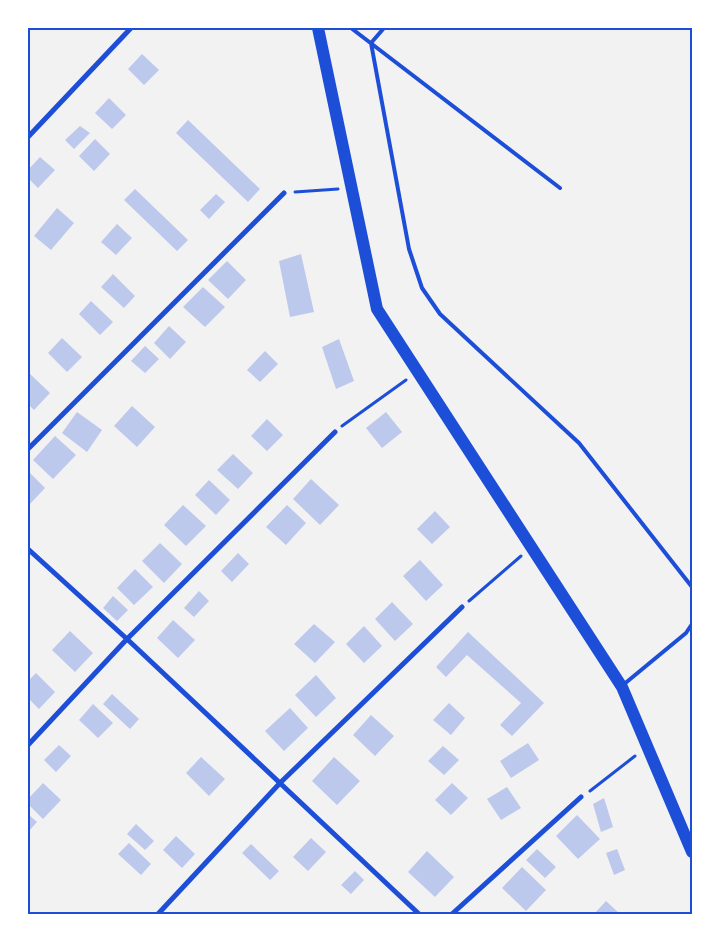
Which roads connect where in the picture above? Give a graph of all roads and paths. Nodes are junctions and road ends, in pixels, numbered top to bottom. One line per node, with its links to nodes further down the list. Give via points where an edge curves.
1 (131, 28): 6 (street)
2 (318, 28): 7 (main road)
3 (351, 28): 5 (lane)
4 (384, 28): 5 (lane)
5 (371, 43): 8 (lane); 15 (lane, via 409,249 422,288 440,314 578,443)
6 (28, 137)
7 (351, 188): 9 (path); 10 (main road, via 376,309)
8 (560, 188)
9 (284, 193): 12 (street)
10 (416, 372): 11 (path); 13 (main road)
11 (335, 432): 18 (street)
12 (28, 449)
13 (531, 548): 16 (path); 19 (main road)
14 (28, 549): 18 (street)
15 (692, 587)
16 (462, 607): 22 (street)
17 (692, 624): 19 (lane, via 686,634)
18 (127, 639): 20 (street); 22 (street)
19 (622, 687): 21 (main road)
20 (28, 745)
21 (647, 747): 23 (path); 24 (main road)
22 (280, 783): 25 (street); 26 (street)
23 (581, 797): 27 (street)
24 (692, 852)
25 (158, 914)
26 (419, 914)
27 (452, 914)

